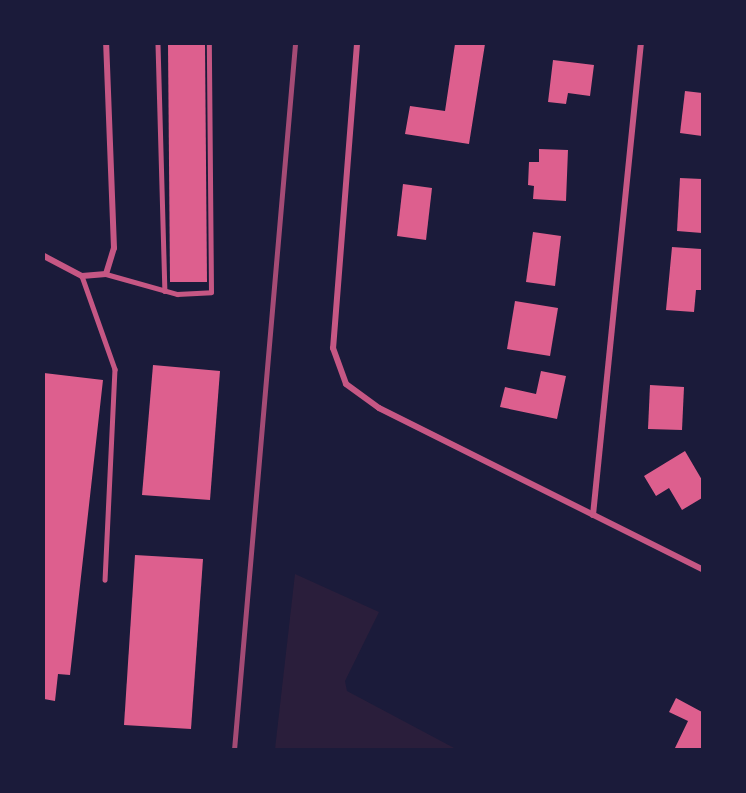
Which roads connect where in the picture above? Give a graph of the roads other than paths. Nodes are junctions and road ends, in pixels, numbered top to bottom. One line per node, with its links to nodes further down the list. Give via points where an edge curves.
1 (106, 44): 7 (street, via 114,248)
2 (158, 44): 9 (lane)
3 (209, 44): 9 (lane, via 211,292)
4 (357, 44): 10 (street, via 333,348 346,384 379,408)
5 (641, 44): 10 (street)
6 (44, 256): 8 (street)
7 (106, 274): 8 (street); 9 (lane)
8 (82, 276): 12 (lane, via 116,369)
9 (165, 291)
10 (593, 515): 11 (street)
11 (702, 569)
12 (105, 580)

